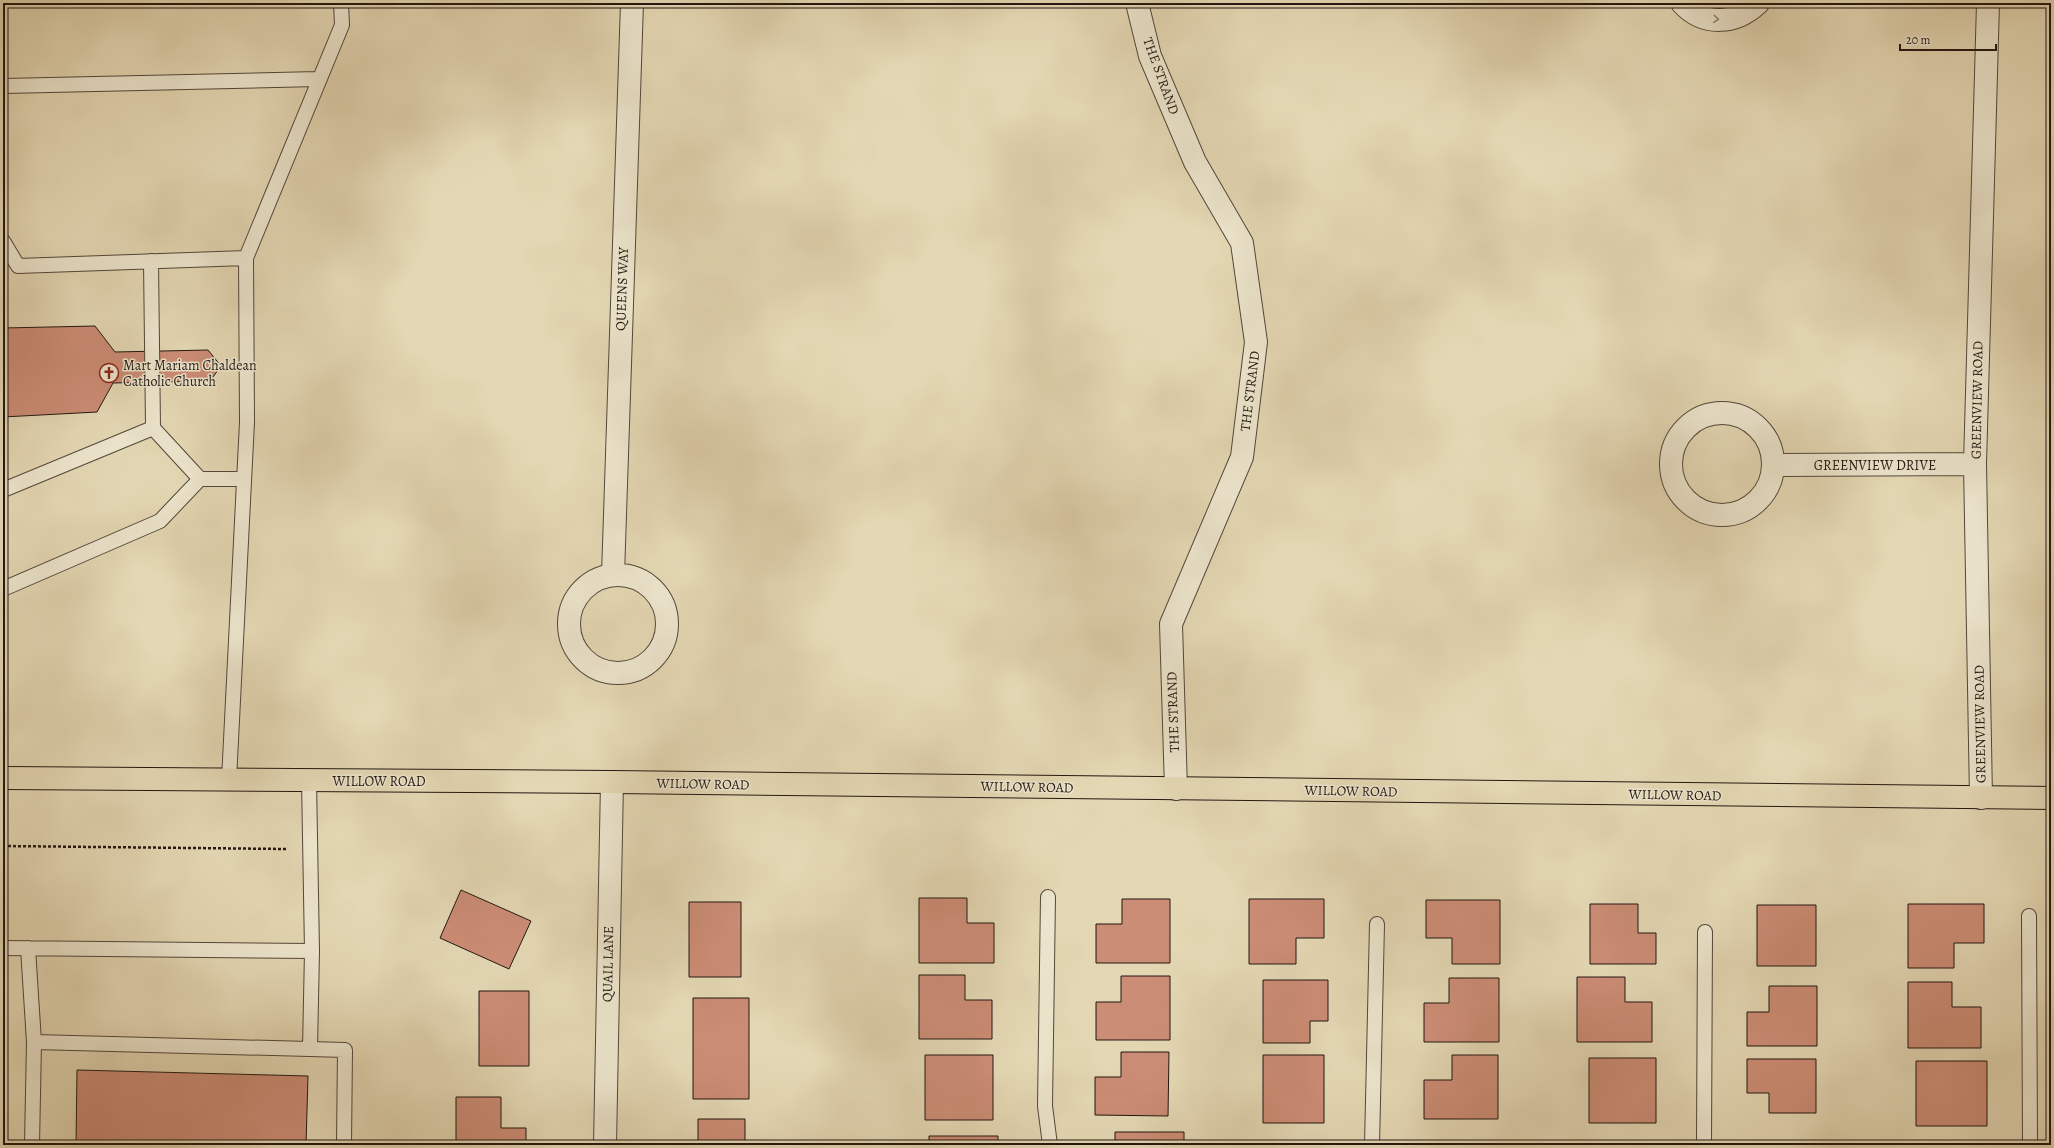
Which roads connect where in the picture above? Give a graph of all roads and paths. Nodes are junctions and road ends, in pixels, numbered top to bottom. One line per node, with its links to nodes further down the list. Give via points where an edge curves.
1 (341, 3): 7 (lane, via 342,25)
2 (632, 3): 18 (street, QUEENS WAY)
3 (1137, 3): 24 (street, THE STRAND, via 1150,56 1195,162 1242,243 1256,342 1242,458 1171,624)
4 (1682, 3): 5 (street, one-way to 5, via 1702,17 1718,21 1749,12)
5 (1758, 3)
6 (1988, 3): 13 (street, GREENVIEW ROAD)
7 (318, 79): 8 (lane); 10 (lane)
8 (3, 86)
9 (3, 242): 11 (lane, via 18,266)
10 (246, 258): 11 (lane); 16 (lane, via 247,422)
11 (151, 261): 12 (lane)
12 (153, 428): 15 (lane); 17 (lane)
13 (1976, 464): 14 (street, GREENVIEW DRIVE); 25 (street, GREENVIEW ROAD)
14 (1774, 466): 14 (street, via 1767,438 1757,426 1746,418 1725,413 1703,416 1691,423 1681,433 1670,461 1672,478 1679,492 1690,504 1704,512 1720,516 1736,514 1751,507 1763,496)
15 (200, 479): 16 (lane); 19 (lane, via 160,521)
16 (244, 479): 21 (lane)
17 (3, 490)
18 (613, 575): 18 (street, via 598,579 579,594 569,615 569,630 573,645 582,659 594,668 609,673 625,674 640,669 662,648 667,634 667,618 663,603 642,581 628,576)
19 (3, 589)
20 (3, 778): 21 (main road, WILLOW ROAD)
21 (229, 780): 22 (main road, WILLOW ROAD)
22 (309, 780): 23 (main road, WILLOW ROAD); 28 (lane)
23 (612, 782): 24 (main road, WILLOW ROAD); 40 (street, QUAIL LANE)
24 (1176, 789): 25 (main road, WILLOW ROAD)
25 (1981, 798): 26 (main road, WILLOW ROAD)
26 (2051, 798)
27 (3, 846): 28 (path)
28 (310, 849): 35 (lane)
29 (1048, 897): 41 (lane, via 1045,1106)
30 (2029, 916): 44 (lane)
31 (1376, 924): 42 (lane)
32 (1705, 932): 43 (lane)
33 (3, 948): 34 (lane)
34 (28, 948): 35 (lane); 36 (lane)
35 (312, 951): 37 (lane)
36 (34, 1042): 37 (lane); 38 (lane)
37 (310, 1049): 39 (lane, via 345,1050)
38 (32, 1145)
39 (344, 1145)
40 (605, 1145)
41 (1050, 1145)
42 (1372, 1145)
43 (1704, 1145)
44 (2030, 1145)

